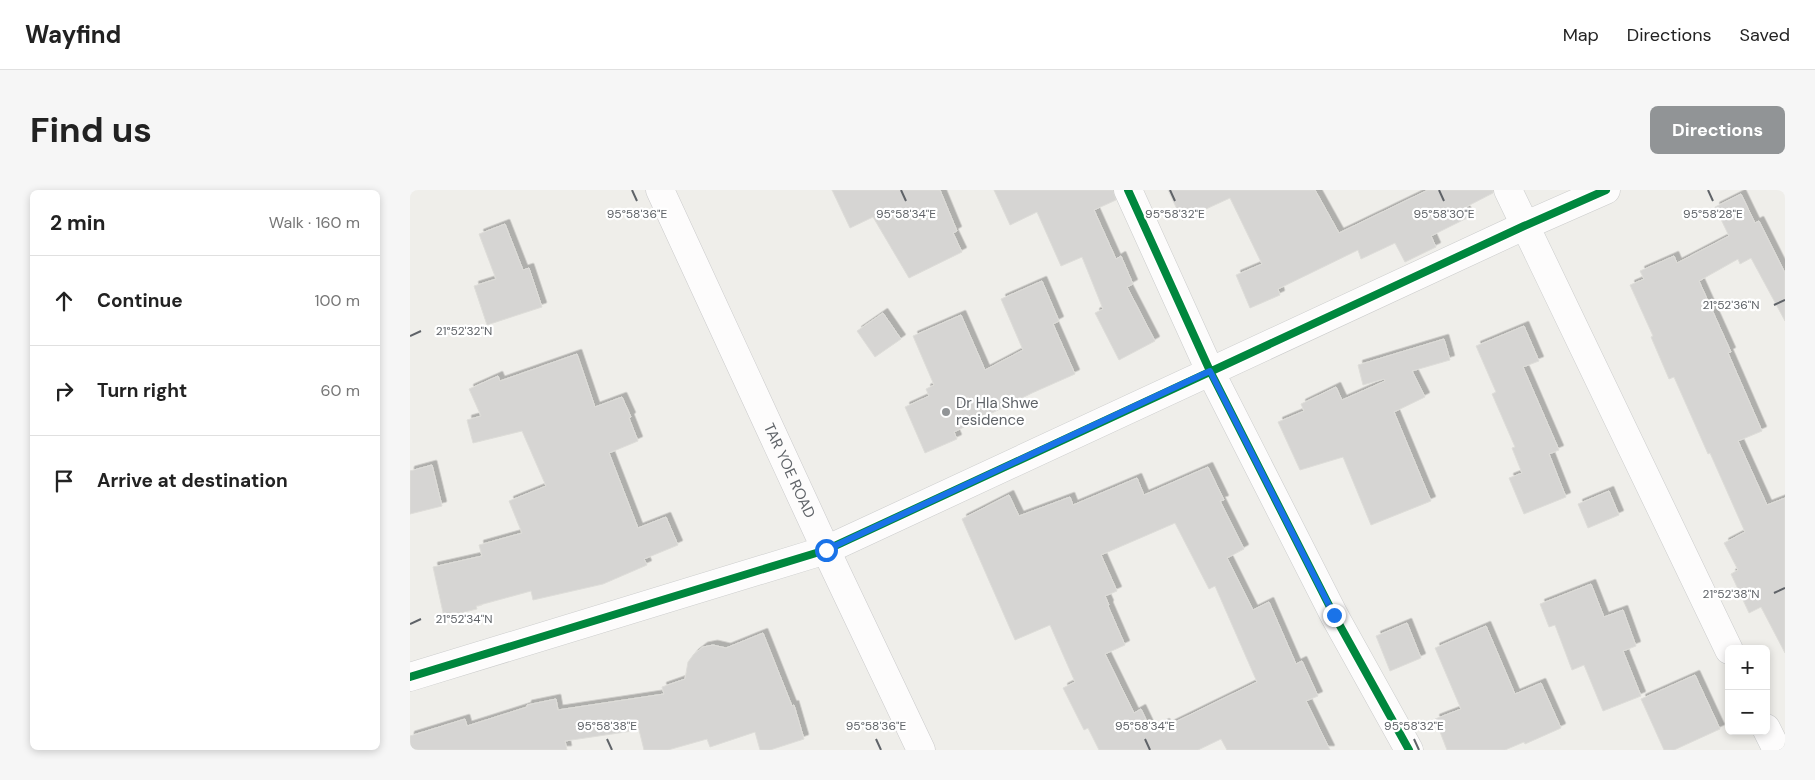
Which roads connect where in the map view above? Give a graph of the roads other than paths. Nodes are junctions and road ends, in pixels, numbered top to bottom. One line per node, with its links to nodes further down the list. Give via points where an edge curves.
1 (660, 190): 7 (street, TAR YOE ROAD)
2 (1128, 190): 6 (street)
3 (1508, 190): 5 (street)
4 (1606, 190): 5 (street)
5 (1524, 226): 6 (street); 8 (street)
6 (1210, 371): 7 (street); 12 (street, via 1334,615)
7 (826, 550): 9 (street); 11 (street, TAR YOE ROAD)
8 (1727, 645)
9 (410, 677)
10 (1770, 735): 13 (street)
11 (921, 750)
12 (1409, 750)
13 (1777, 750)

